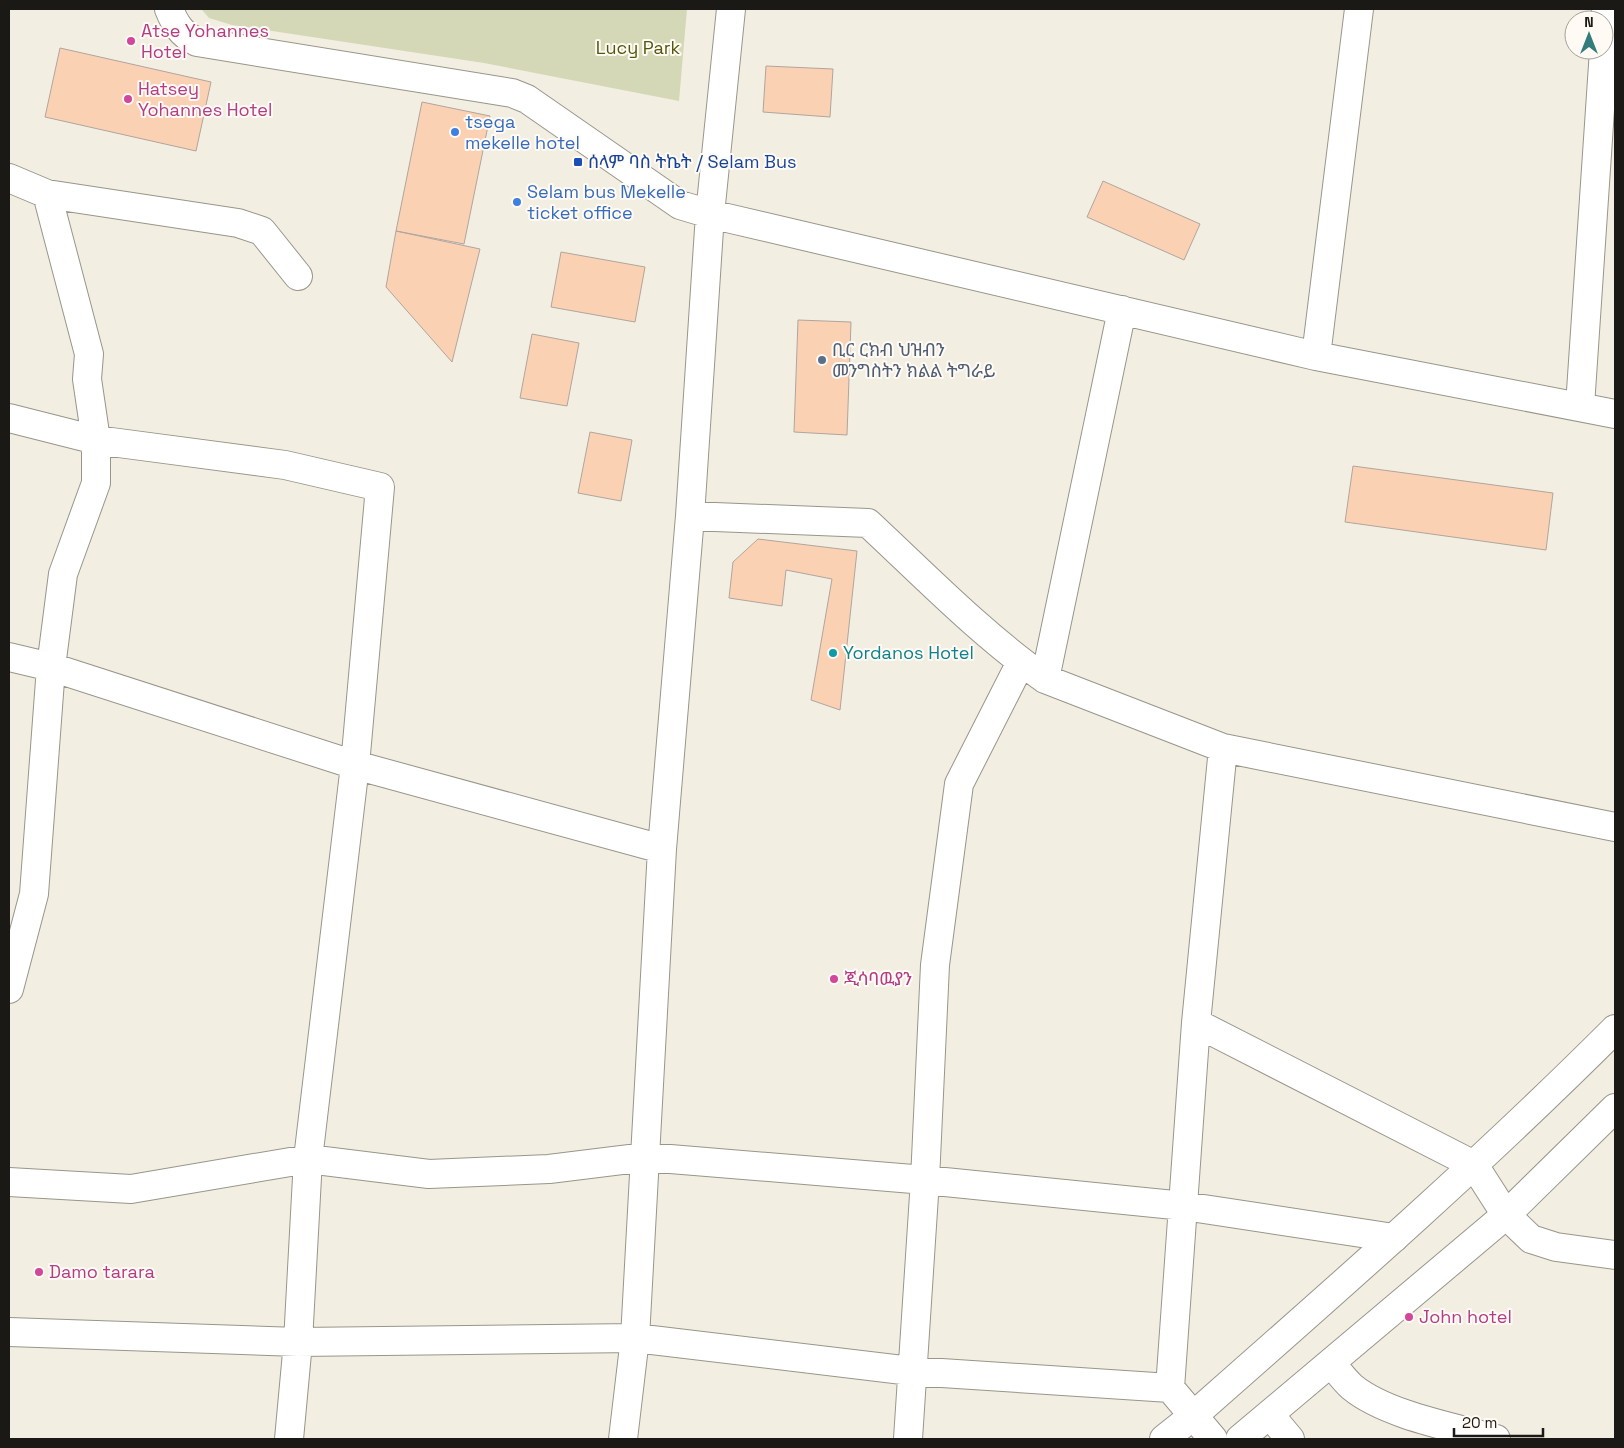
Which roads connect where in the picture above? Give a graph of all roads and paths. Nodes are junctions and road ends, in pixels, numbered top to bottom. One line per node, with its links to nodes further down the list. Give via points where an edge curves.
1 (168, 9): 7 (street, via 184,36 196,42 512,93 527,99 680,205)
2 (730, 9): 7 (street)
3 (1359, 9): 10 (street)
4 (1603, 60): 11 (street)
5 (9, 178): 6 (street)
6 (47, 194): 8 (street, via 238,223 262,231); 14 (street, via 89,354 87,379)
7 (710, 214): 9 (street); 15 (street)
8 (298, 276)
9 (1122, 310): 10 (street); 19 (street)
10 (1316, 356): 11 (street)
11 (1580, 406): 12 (street)
12 (1615, 414)
13 (9, 418): 14 (street)
14 (96, 440): 18 (street, via 96,483 63,574); 21 (street, via 285,465 380,487)
15 (690, 516): 17 (street, via 868,523); 23 (street)
16 (9, 657): 18 (street)
17 (1021, 662): 19 (street); 31 (street, via 958,784 935,964)
18 (51, 667): 21 (street); 24 (street, via 34,894)
19 (1045, 679): 20 (street)
20 (1223, 748): 22 (street); 25 (street)
21 (355, 765): 23 (street); 29 (street)
22 (1615, 827)
23 (662, 849): 28 (street)
24 (9, 989)
25 (1196, 1024): 30 (street); 33 (street)
26 (1615, 1030): 30 (street)
27 (1615, 1108): 34 (street)
28 (646, 1157): 29 (street, via 549,1169 429,1174); 31 (street); 38 (street)
29 (308, 1159): 32 (street, via 131,1188); 39 (street)
30 (1474, 1165): 34 (street); 35 (street)
31 (925, 1180): 33 (street); 41 (street)
32 (9, 1182)
33 (1184, 1206): 35 (street); 42 (street)
34 (1506, 1215): 36 (street, via 1531,1239); 40 (street)
35 (1394, 1238): 44 (street)
36 (1615, 1256)
37 (9, 1332): 39 (street)
38 (634, 1338): 39 (street); 41 (street); 46 (street)
39 (298, 1342): 45 (street)
40 (1331, 1364): 43 (street); 52 (street, via 1351,1386 1394,1410)
41 (911, 1371): 42 (street); 47 (street)
42 (1170, 1388): 44 (street)
43 (1270, 1415): 50 (street); 51 (street)
44 (1193, 1416): 48 (street); 49 (street)
45 (289, 1439)
46 (623, 1439)
47 (908, 1439)
48 (1164, 1439)
49 (1213, 1439)
50 (1240, 1439)
51 (1290, 1439)
52 (1496, 1439)

